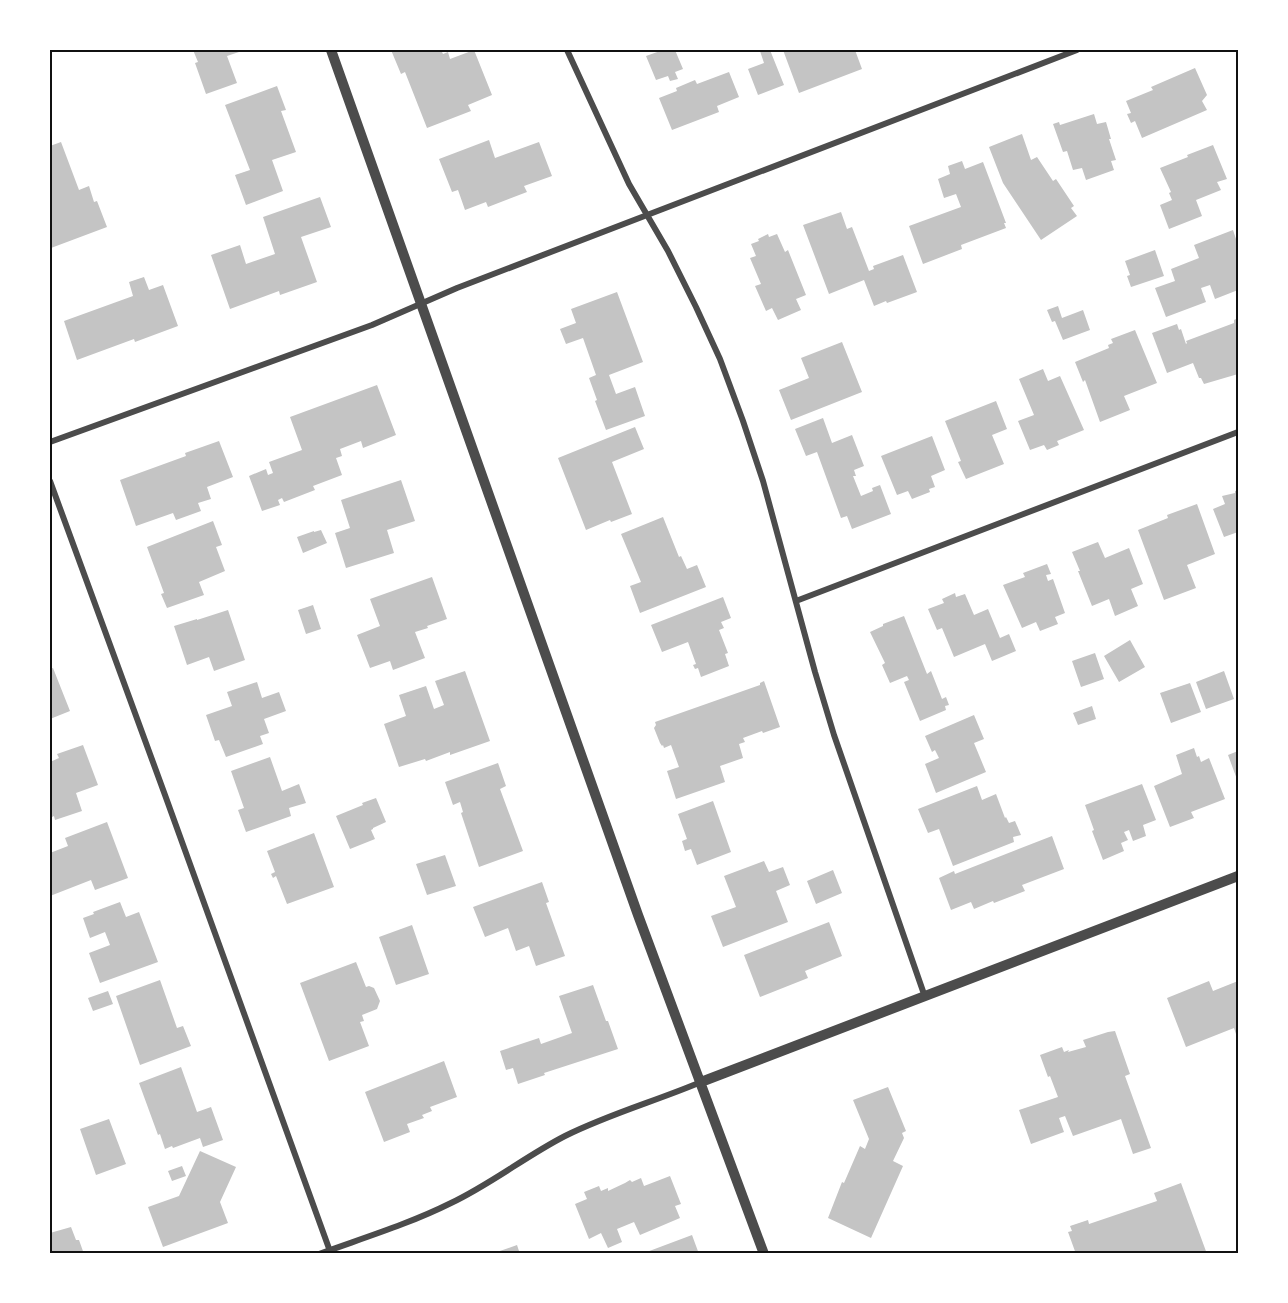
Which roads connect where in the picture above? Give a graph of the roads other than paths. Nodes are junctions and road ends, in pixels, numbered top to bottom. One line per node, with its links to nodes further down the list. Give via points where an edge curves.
1 (331, 50): 5 (street)
2 (567, 50): 4 (street)
3 (1077, 50): 4 (street)
4 (646, 215): 5 (street); 9 (street, via 668,251 720,359 763,481)
5 (422, 303): 7 (street, via 372,325); 12 (street, via 638,915)
6 (1239, 432): 9 (street)
7 (50, 441)
8 (50, 481): 13 (street)
9 (796, 601): 11 (street, via 834,735)
10 (1239, 876): 11 (street)
11 (925, 997): 12 (street)
12 (701, 1082): 13 (street, via 567,1136 450,1204); 15 (street)
13 (330, 1252): 14 (street)
14 (319, 1254)
15 (764, 1254)

